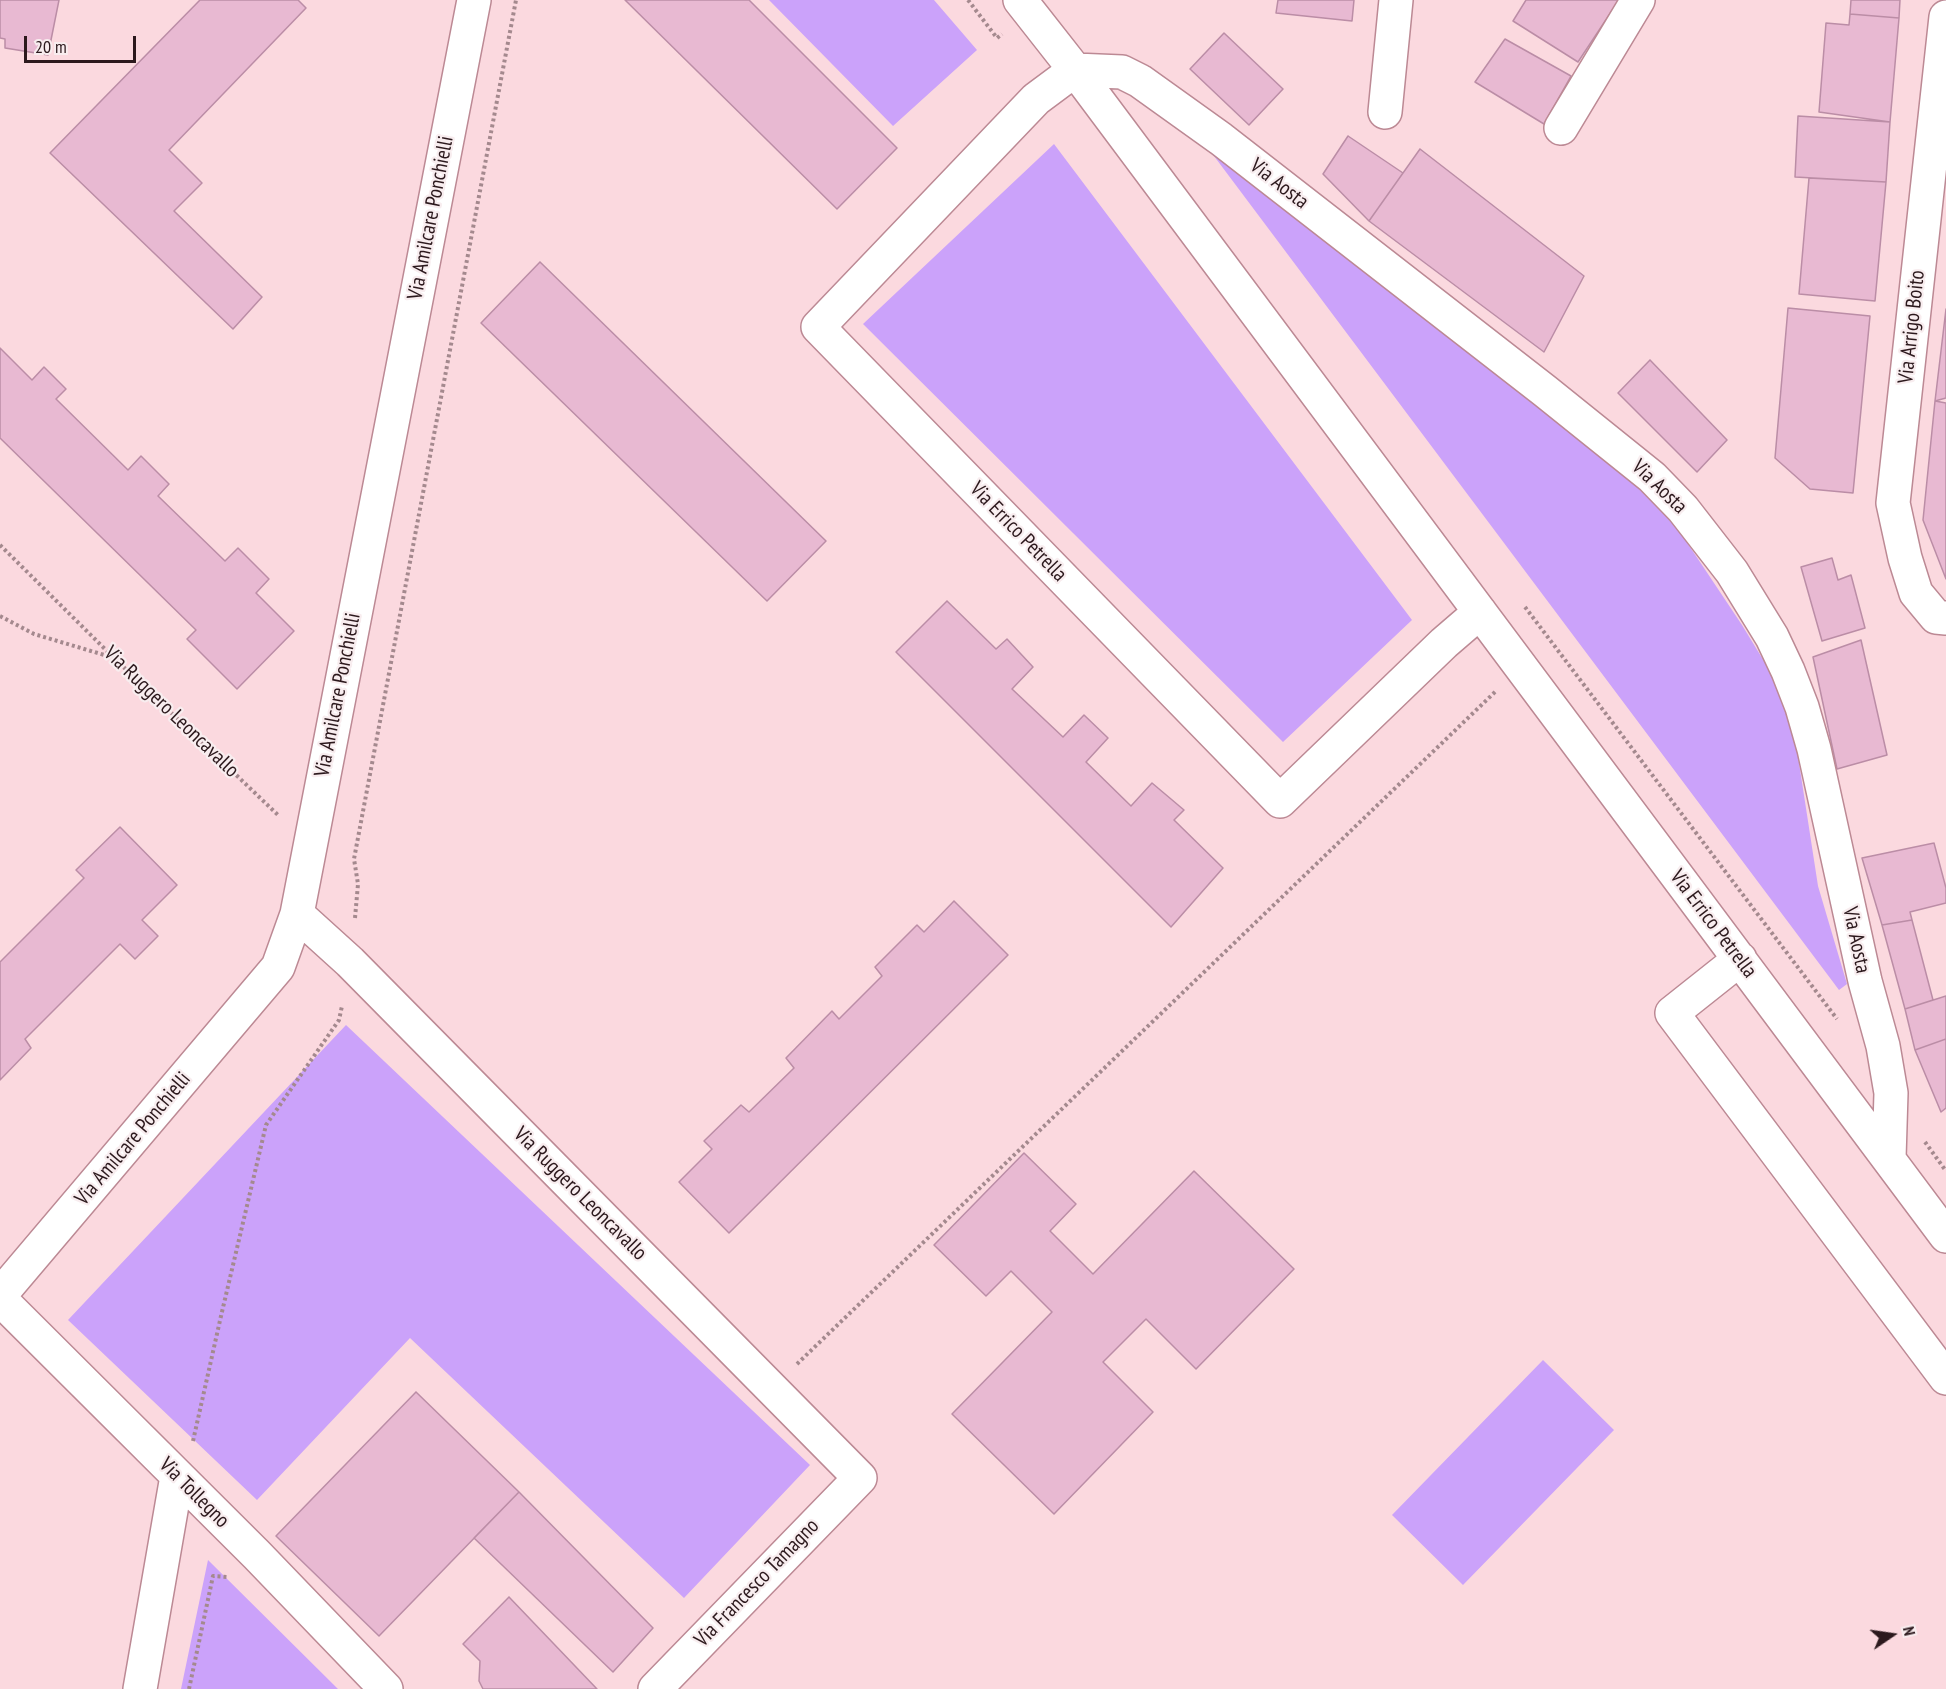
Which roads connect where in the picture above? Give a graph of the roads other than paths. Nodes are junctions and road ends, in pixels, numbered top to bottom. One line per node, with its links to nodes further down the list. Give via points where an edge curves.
1 (474, 0): 11 (street, Via Amilcare Ponchielli)
2 (1020, 0): 6 (street, Via Errico Petrella)
3 (1396, 0): 7 (street)
4 (1638, 0): 8 (street)
5 (1946, 17): 10 (street, Via Arrigo Boito, via 1893,503 1916,593 1936,617)
6 (1075, 70): 9 (street, Via Errico Petrella); 9 (street, Via Errico Petrella, via 1036,99 818,327 1280,801); 13 (street, Via Aosta, via 1122,72 1221,139 1643,470 1683,509 1718,554 1772,637 1795,689 1814,748 1865,981 1884,1046 1891,1094)
7 (1385, 112)
8 (1561, 128)
9 (1480, 612): 12 (street, Via Errico Petrella)
10 (1946, 618)
11 (297, 914): 15 (street, Via Amilcare Ponchielli, via 278,967); 18 (street, Via Ruggero Leoncavallo, via 350,962)
12 (1740, 959): 13 (street, Via Errico Petrella); 16 (street, via 1672,1013)
13 (1889, 1158): 14 (street, Via Errico Petrella)
14 (1946, 1236)
15 (0, 1297): 17 (street, Via Tollegno)
16 (1946, 1378)
17 (184, 1463): 19 (street); 20 (street, Via Tollegno, via 257,1555)
18 (860, 1478): 21 (street, Via Francesco Tamagno)
19 (140, 1689)
20 (386, 1689)
21 (655, 1689)

